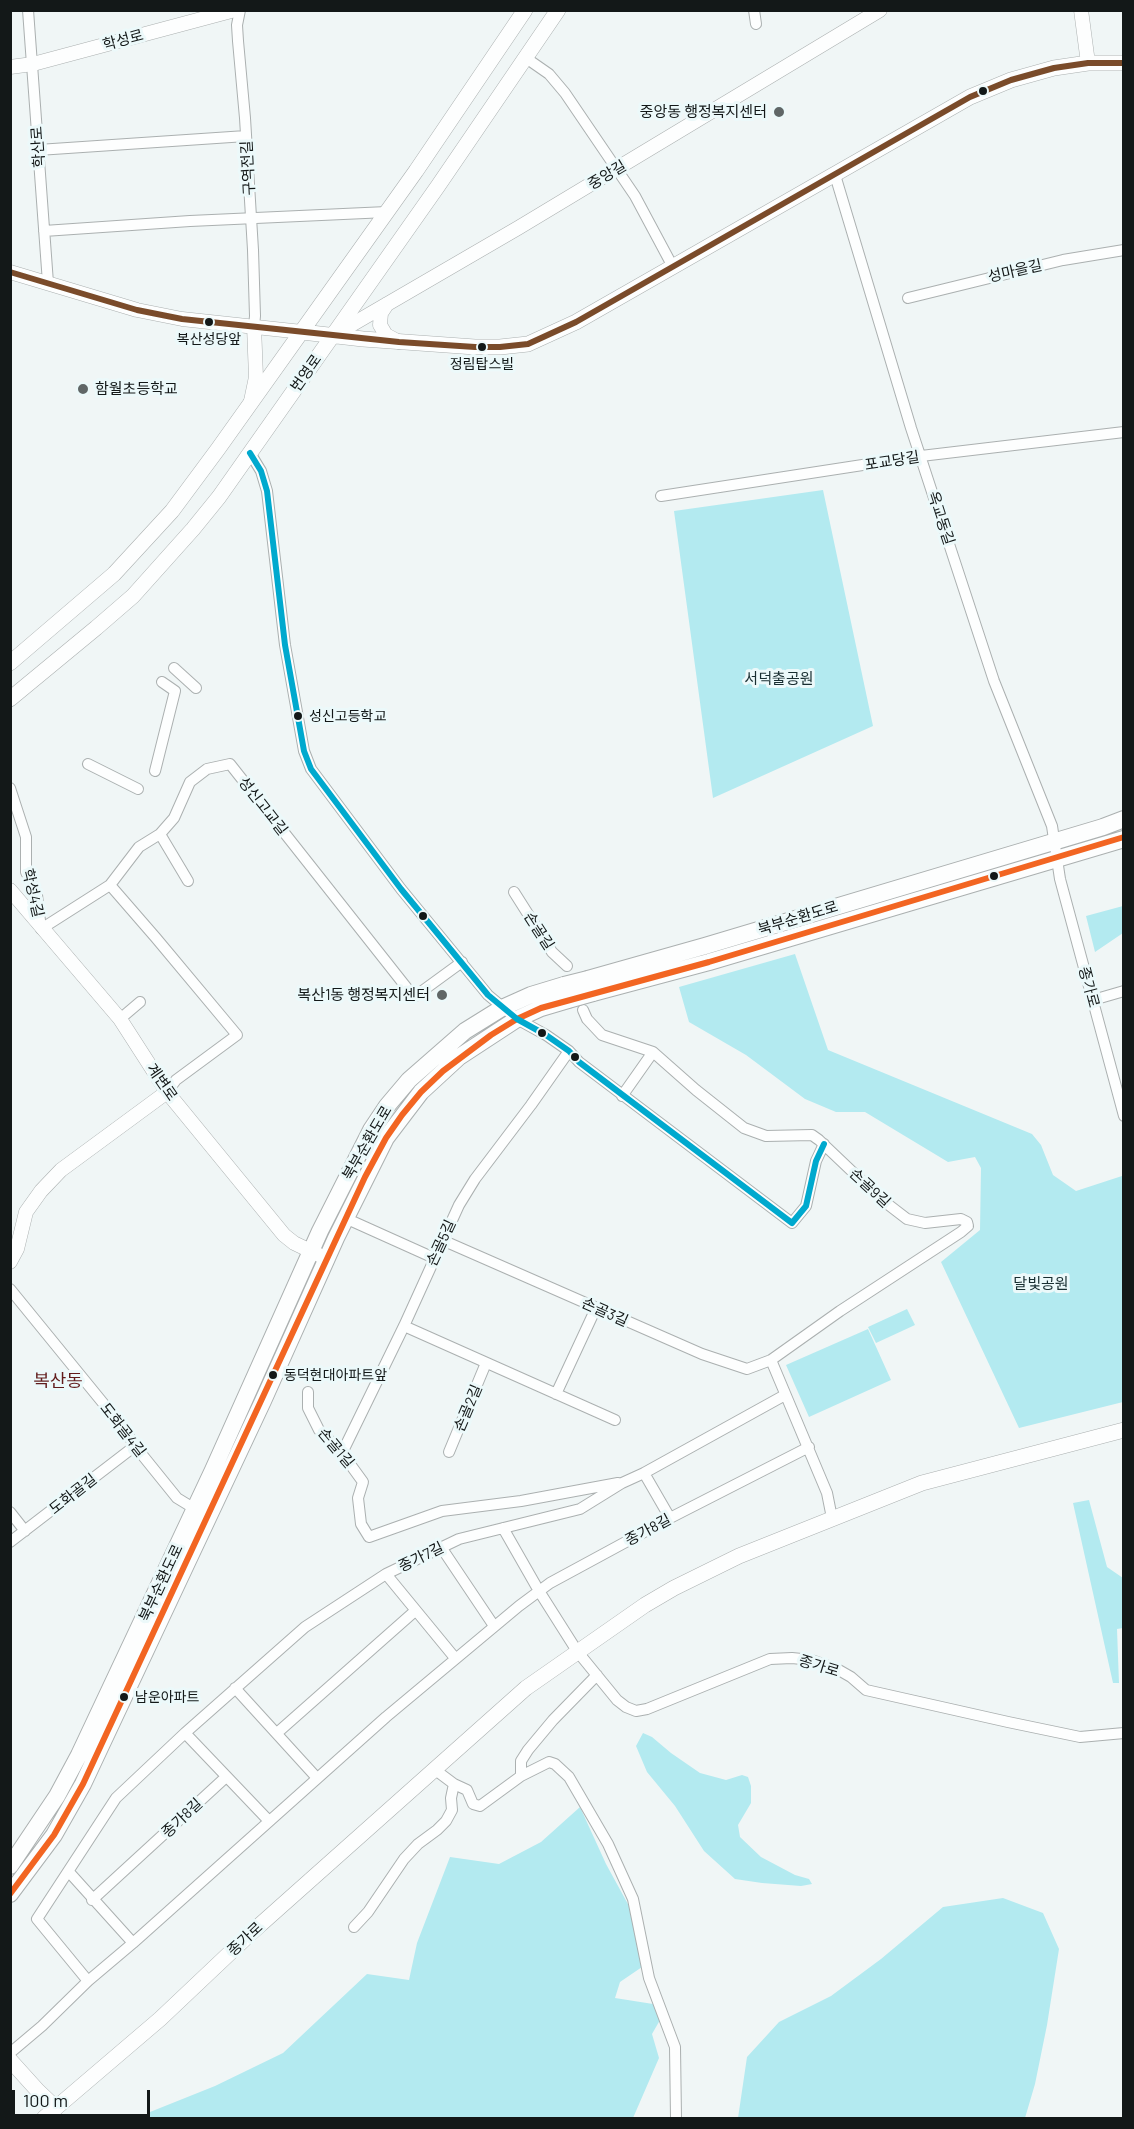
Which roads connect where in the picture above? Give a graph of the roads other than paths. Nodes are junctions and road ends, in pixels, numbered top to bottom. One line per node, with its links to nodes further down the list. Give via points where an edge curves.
1 (28, 10): 13 (street, 학산로)
2 (235, 10): 13 (street, 학성로)
3 (240, 10): 15 (street, 구역전길, via 237,25)
4 (525, 10): 19 (main road, 번영로)
5 (558, 10): 10 (main road, 번영로)
6 (754, 10): 9 (street)
7 (880, 10): 17 (street, 중앙길)
8 (1081, 10): 11 (street)
9 (756, 24)
10 (526, 58): 17 (street, via 549,74 565,93); 30 (main road, 번영로)
11 (1088, 63): 12 (main road); 18 (main road, via 1011,80 970,97)
12 (1124, 63)
13 (33, 64): 14 (street, 학성로); 16 (street, 학산로)
14 (10, 67)
15 (246, 136): 16 (street); 20 (street, 구역전길)
16 (38, 150): 21 (street, 학산로)
17 (617, 168): 23 (street); 27 (street, 중앙길)
18 (835, 175): 23 (main road); 37 (street, 옥교동길)
19 (387, 212): 20 (street); 29 (main road, 번영로)
20 (251, 219): 21 (street); 28 (street, 구역전길)
21 (44, 231): 25 (street, 학산로)
22 (1124, 250): 26 (street, 성마을길, via 1063,260)
23 (673, 267): 31 (main road, via 576,322 528,344 475,347)
24 (10, 272): 25 (street)
25 (48, 283): 28 (street, via 137,310)
26 (908, 298)
27 (387, 304): 30 (street, 중앙길); 31 (street, via 380,325 386,335)
28 (254, 326): 29 (street); 33 (street, via 256,377)
29 (302, 332): 30 (main road); 32 (main road, 번영로)
30 (332, 336): 31 (main road); 34 (main road, 번영로)
31 (399, 342)
32 (260, 390): 33 (main road, 번영로); 34 (main road, via 279,389)
33 (250, 405): 39 (main road, 번영로, via 142,545)
34 (283, 405): 36 (main road, 번영로)
35 (1124, 432): 37 (street, 포교당길)
36 (250, 453): 43 (main road, 번영로, via 212,505 133,596); 57 (street, via 267,491 285,645 304,751 311,769 401,889)
37 (921, 456): 38 (street, 포교당길); 51 (street, 옥교동길, via 994,681 1052,826)
38 (662, 496)
39 (10, 663)
40 (174, 668): 42 (street)
41 (162, 682): 45 (street, via 175,691)
42 (196, 688)
43 (10, 699)
44 (88, 764): 47 (street)
45 (155, 771)
46 (10, 788): 56 (street, 학성4길, via 26,837 26,872 37,895)
47 (138, 789)
48 (1124, 820): 50 (main road, 북부순환도로)
49 (160, 834): 52 (street); 53 (street, 성신고교길, via 139,848); 57 (street, 성신고교길, via 174,818 190,782 207,769 230,764 414,997)
50 (1114, 836): 51 (main road, 북부순환도로)
51 (1056, 849): 60 (main road, 북부순환도로, bridge, via 709,962); 61 (street, 종가로, via 1060,879)
52 (188, 881)
53 (110, 885): 56 (street, 성신고교길); 69 (street, via 237,1035 176,1080)
54 (10, 890): 56 (street, 계변로)
55 (513, 892): 58 (street, 손골길, via 552,952)
56 (41, 929): 65 (street, 계변로)
57 (462, 962): 63 (street)
58 (567, 966)
59 (1124, 991): 61 (street)
60 (566, 993): 63 (main road, 북부순환도로, via 531,995); 66 (main road, 북부순환도로)
61 (1093, 1000): 71 (street, 종가로)
62 (140, 1002): 65 (street)
63 (502, 1008): 66 (street); 75 (main road, 북부순환도로, via 447,1044 387,1106 371,1130)
64 (583, 1010): 68 (street, 손골9길, via 586,1019 602,1035)
65 (120, 1019): 69 (street, 계변로)
66 (517, 1019): 67 (street); 73 (main road, 북부순환도로, via 459,1057 422,1092 386,1138)
67 (569, 1051): 70 (street); 74 (street, 손골5길, via 475,1179)
68 (653, 1052): 70 (street); 72 (street, 손골9길, via 705,1098 753,1133 777,1137 806,1134)
69 (167, 1092): 75 (street, 계변로, via 284,1235); 77 (street, via 61,1170 41,1191 26,1212)
70 (622, 1096): 72 (street, via 792,1223 806,1206)
71 (1124, 1116)
72 (824, 1144): 81 (street, 손골9길, via 907,1219 925,1223 961,1219 968,1226)
73 (345, 1218): 75 (main road, 북부순환도로); 76 (street)
74 (442, 1240): 76 (street, 손골5길); 79 (street, 손골3길)
75 (319, 1255): 94 (main road, 북부순환도로); 103 (main road, 북부순환도로)
76 (434, 1258): 80 (street, 손골5길)
77 (10, 1262)
78 (10, 1289): 88 (street, 도화골4길)
79 (596, 1308): 81 (street, 손골3길, via 740,1368 754,1368); 84 (street)
80 (404, 1326): 82 (street); 91 (street, 손골5길)
81 (771, 1360): 85 (street)
82 (486, 1363): 84 (street); 90 (street, 손골2길)
83 (308, 1392): 91 (street, 손골1길, via 308,1408 320,1430)
84 (556, 1394): 86 (street)
85 (785, 1395): 89 (street); 92 (street, 종가7길)
86 (615, 1420)
87 (1124, 1430): 97 (main road, 종가로, via 922,1483)
88 (135, 1446): 94 (street, 도화골4길, via 177,1498); 99 (street, 도화골길)
89 (808, 1447): 96 (street, 종가8길); 97 (street, via 827,1493)
90 (449, 1452)
91 (342, 1453): 93 (street, 손골1길, via 363,1482 358,1498 361,1524 369,1537 442,1511)
92 (644, 1473): 93 (street, 종가7길); 96 (street)
93 (622, 1483): 98 (street, 종가7길, via 580,1509)
94 (195, 1509): 103 (main road, 북부순환도로)
95 (10, 1512): 99 (street)
96 (670, 1518): 104 (street, 종가8길)
97 (832, 1518): 107 (main road, 종가로, via 683,1583)
98 (503, 1528): 101 (street, 종가7길); 104 (street)
99 (25, 1531): 100 (street, 도화골길)
100 (10, 1542)
101 (441, 1547): 102 (street, 종가7길); 106 (street)
102 (386, 1574): 105 (street); 110 (street, 종가7길, via 305,1627)
103 (172, 1578): 120 (main road, via 86,1721 61,1775); 121 (main road, 북부순환도로, via 68,1777); 123 (main road, 북부순환도로, via 72,1806); 125 (main road, via 112,1738 78,1809)
104 (539, 1591): 106 (street, 종가8길); 107 (street)
105 (415, 1611): 108 (street); 112 (street)
106 (495, 1626): 108 (street, 종가8길)
107 (577, 1651): 109 (street, 종가로); 114 (main road, 종가로, via 526,1688)
108 (455, 1658): 117 (street, 종가8길)
109 (597, 1675): 113 (street, 종가로, via 617,1700 641,1711 770,1659 811,1660 837,1669 866,1690 1080,1737); 115 (street, via 528,1750 521,1761)
110 (235, 1688): 111 (street, 종가7길); 112 (street)
111 (185, 1733): 116 (street); 122 (street, 종가7길, via 116,1798)
112 (276, 1733): 117 (street)
113 (1124, 1733)
114 (434, 1769): 118 (street); 131 (main road, 종가로, via 160,2019)
115 (521, 1776): 118 (street, via 480,1806 474,1804 467,1790); 133 (street, via 549,1762 568,1777 608,1845 633,1899 648,1978 675,2047)
116 (226, 1777): 119 (street); 124 (street, 종가8길)
117 (317, 1778): 119 (street, 종가8길)
118 (454, 1784): 126 (street, via 452,1810 446,1821 404,1859)
119 (269, 1821): 127 (street, 종가8길)
120 (10, 1855)
121 (10, 1866)
122 (69, 1872): 124 (street); 128 (street, 종가7길, via 37,1919)
123 (10, 1894)
124 (92, 1900): 127 (street)
125 (10, 1905)
126 (354, 1927)
127 (133, 1943): 128 (street, 종가8길)
128 (88, 1981): 129 (street, 종가8길)
129 (10, 2053)
130 (10, 2060): 131 (main road)
131 (56, 2108): 132 (main road, 종가로)
132 (44, 2118)
133 (676, 2118)

